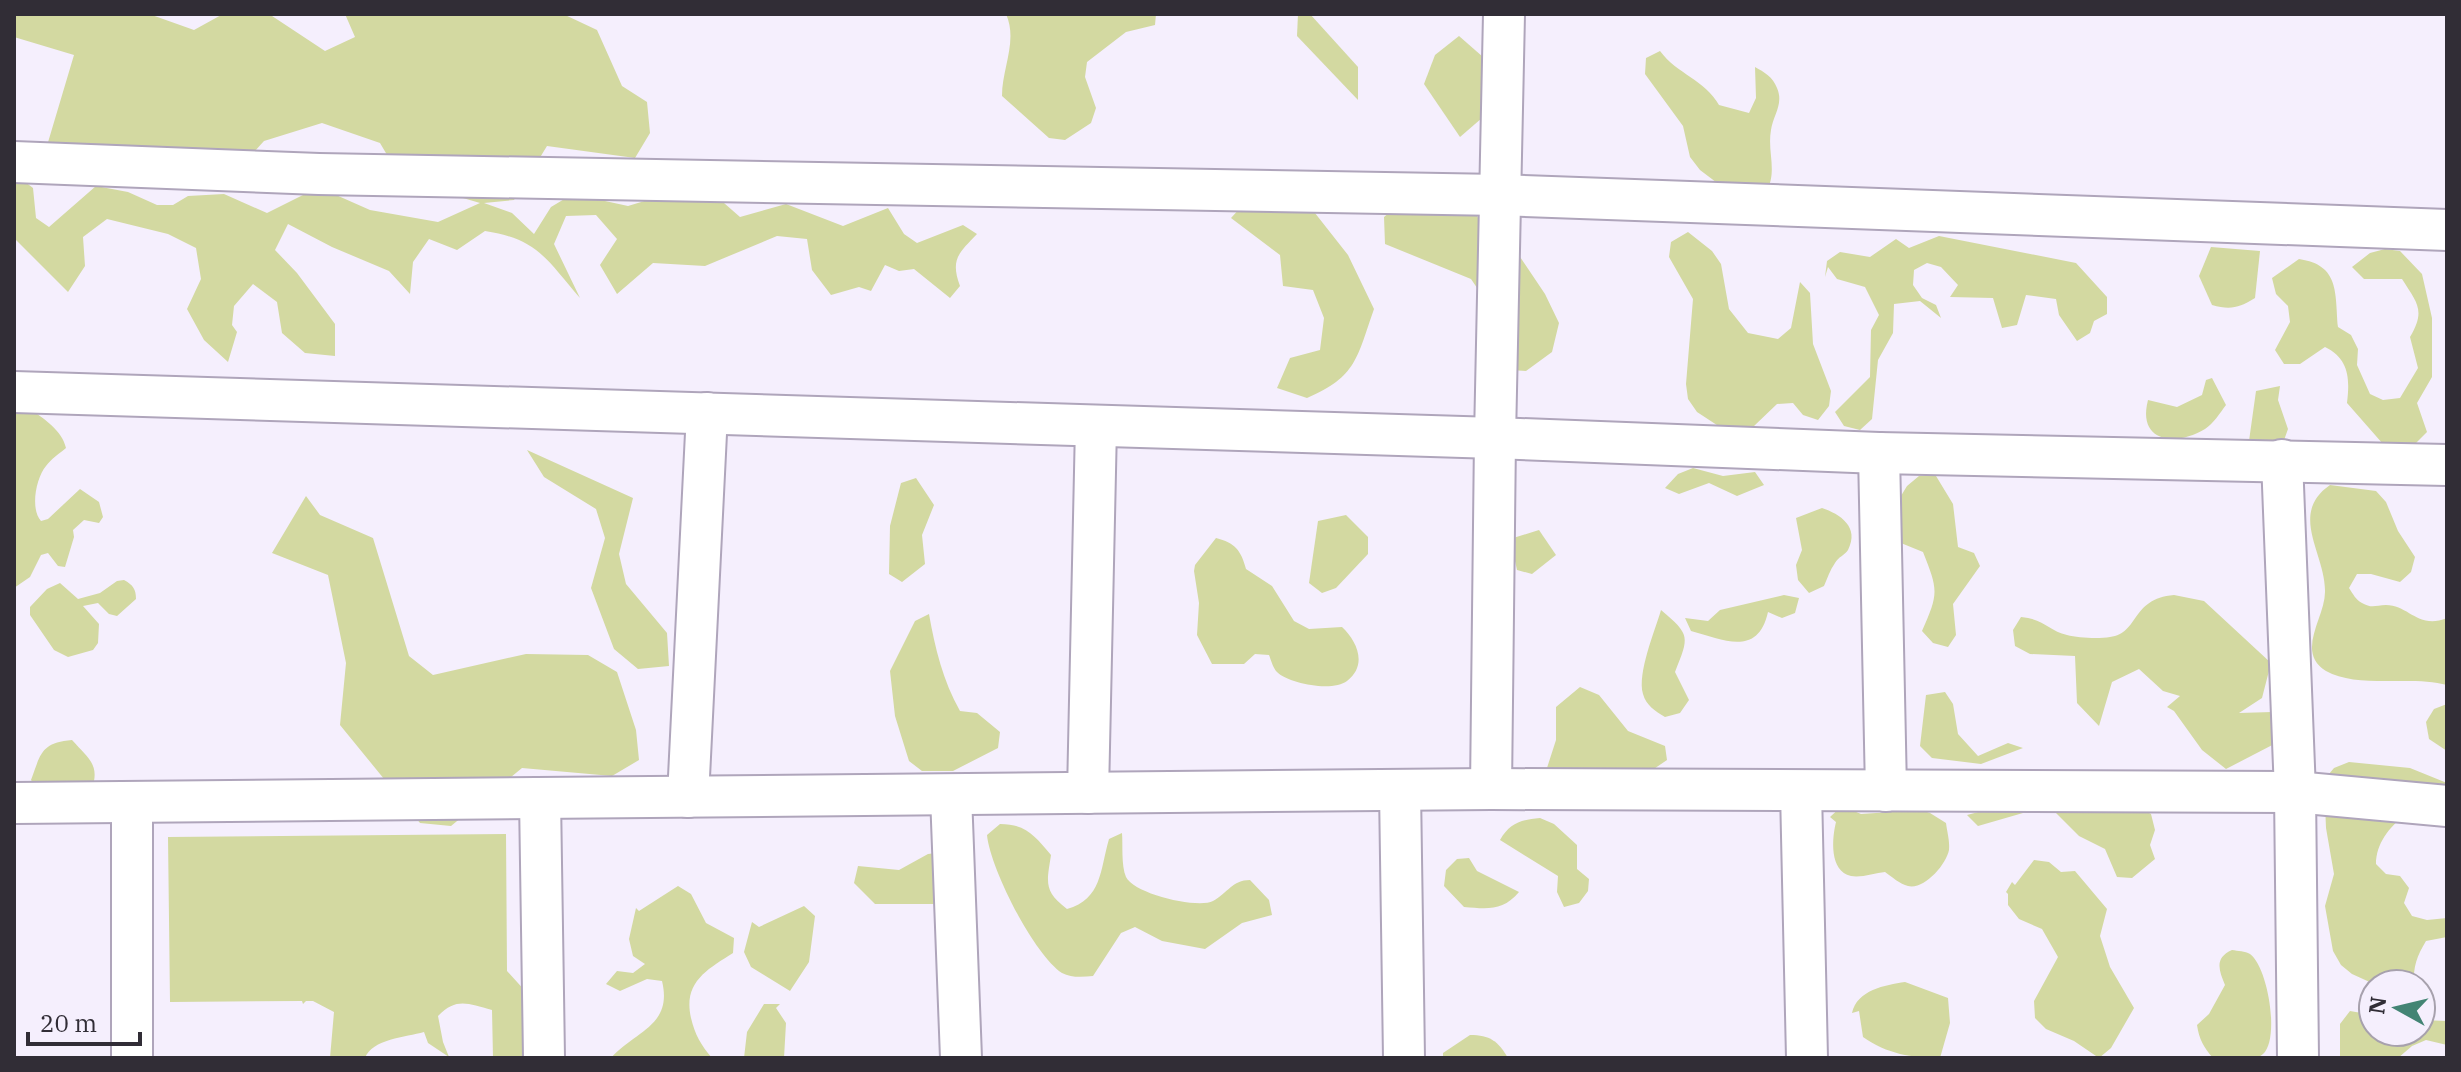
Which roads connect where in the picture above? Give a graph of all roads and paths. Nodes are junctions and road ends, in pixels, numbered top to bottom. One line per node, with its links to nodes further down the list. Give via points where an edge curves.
1 (1504, 14): 3 (street)
2 (14, 162): 3 (street, via 335,174)
3 (1500, 195): 4 (street); 8 (street)
4 (2447, 230)
5 (14, 392): 6 (street)
6 (707, 413): 7 (street); 19 (street)
7 (1096, 426): 8 (street); 17 (street)
8 (1495, 438): 9 (street); 12 (street)
9 (1879, 453): 10 (street); 15 (street)
10 (2282, 460): 11 (street); 16 (street)
11 (2447, 465)
12 (1491, 789): 13 (street); 14 (street)
13 (1400, 790): 17 (street); 27 (street)
14 (1801, 791): 15 (street); 28 (street)
15 (1886, 791): 16 (street)
16 (2295, 792): 23 (street); 29 (street)
17 (1088, 793): 18 (street)
18 (951, 795): 19 (street); 26 (street)
19 (688, 797): 20 (street)
20 (540, 798): 21 (street); 25 (street)
21 (132, 802): 22 (street); 24 (street)
22 (14, 803)
23 (2447, 806)
24 (132, 1058)
25 (544, 1058)
26 (961, 1058)
27 (1404, 1058)
28 (1807, 1058)
29 (2298, 1058)

